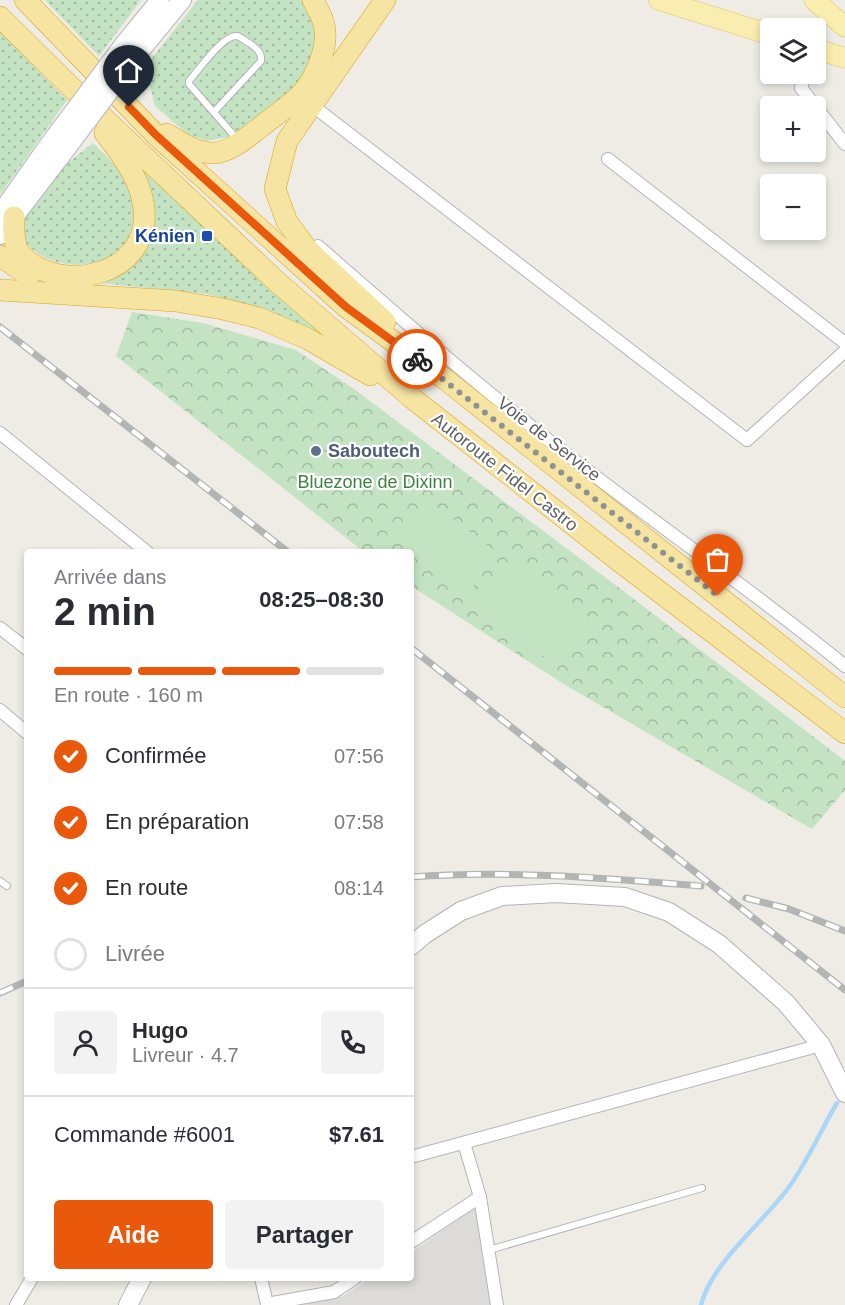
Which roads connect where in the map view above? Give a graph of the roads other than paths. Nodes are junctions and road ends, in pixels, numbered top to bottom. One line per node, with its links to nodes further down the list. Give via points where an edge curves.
1 (25, 0): 19 (highway, Autoroute Fidel Castro)
2 (160, 0): 13 (main road)
3 (182, 0): 13 (main road)
4 (313, 0): 21 (highway, via 324,23 325,42 319,67 300,96)
5 (385, 0): 18 (highway)
6 (659, 0): 12 (main road)
7 (814, 0): 11 (main road)
8 (835, 0): 9 (main road)
9 (845, 16)
10 (0, 17): 17 (highway, Autoroute Fidel Castro)
11 (845, 27)
12 (760, 32)
13 (130, 50): 25 (main road, bridge)
14 (826, 52): 15 (main road)
15 (845, 58)
16 (802, 84): 22 (street, via 801,88)
17 (75, 91): 27 (highway, via 131,169 144,210 136,246 127,259 96,275 62,275); 33 (highway, Autoroute Fidel Castro, via 276,281)
18 (313, 106): 24 (highway, via 287,141); 31 (street, via 747,440)
19 (134, 112): 21 (highway, via 200,151 226,150); 32 (highway, Autoroute Fidel Castro, via 346,307)
20 (214, 112): 20 (lane, via 261,62 257,49 238,36 222,42 189,81); 21 (lane)
21 (240, 143)
22 (845, 144)
23 (608, 159): 30 (street)
24 (274, 189): 32 (highway, via 287,222 308,250); 38 (street, Voie de Service, via 312,241 408,325 538,432)
25 (7, 215): 26 (main road); 27 (highway, via 15,244)
26 (0, 237): 27 (highway)
27 (10, 256): 29 (highway, via 23,273)
28 (0, 290): 29 (highway)
29 (62, 293): 33 (highway, via 176,301 259,318 308,339)
30 (845, 343)
31 (845, 351)
32 (446, 380): 39 (highway, Autoroute Fidel Castro)
33 (412, 398): 42 (highway, Autoroute Fidel Castro)
34 (0, 433): 35 (street)
35 (143, 549)
36 (0, 628): 37 (street)
37 (24, 647)
38 (845, 666)
39 (845, 697)
40 (0, 710): 41 (street)
41 (24, 731)
42 (845, 733)
43 (0, 880): 44 (lane)
44 (8, 886)
45 (414, 943): 46 (main road, via 461,911 502,896 556,893 625,897 669,912 719,944 786,1003)
46 (821, 1045): 47 (main road); 48 (street)
47 (845, 1093)
48 (464, 1143): 49 (street); 51 (street)
49 (414, 1156)
50 (702, 1188): 53 (lane)
51 (480, 1197): 52 (street); 53 (street)
52 (414, 1240)
53 (488, 1250): 61 (street)
54 (30, 1281): 58 (street)
55 (140, 1281): 59 (main road)
56 (262, 1281): 60 (street)
57 (350, 1281): 60 (street, via 334,1292)
58 (16, 1305)
59 (128, 1305)
60 (267, 1305)
61 (497, 1305)

